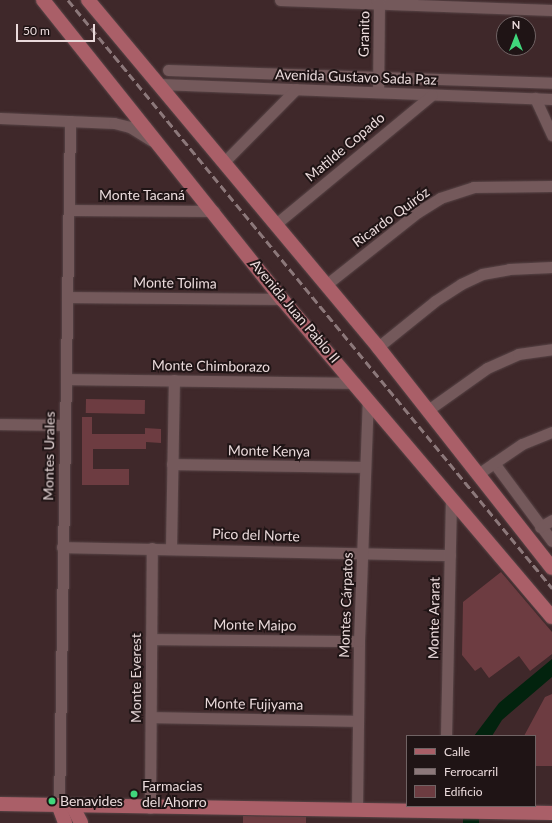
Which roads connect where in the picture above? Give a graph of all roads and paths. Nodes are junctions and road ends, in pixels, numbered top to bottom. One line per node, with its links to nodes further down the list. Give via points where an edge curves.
1 (43, 0): 19 (main road, Avenida Juan Pablo II)
2 (88, 0): 10 (main road)
3 (280, 0): 4 (street)
4 (378, 2): 5 (street); 8 (street, Granito)
5 (429, 3): 6 (street)
6 (552, 10)
7 (168, 70): 8 (street, Avenida Gustavo Sada Paz)
8 (378, 75): 9 (street, Avenida Gustavo Sada Paz); 12 (street, Granito)
9 (552, 83)
10 (159, 84): 11 (street, Avenida Gustavo Sada Paz); 20 (main road)
11 (296, 89): 12 (street, Avenida Gustavo Sada Paz); 20 (street)
12 (378, 92): 13 (street, Avenida Gustavo Sada Paz)
13 (432, 95): 14 (street, Avenida Gustavo Sada Paz); 24 (street, Matilde Copado)
14 (535, 98): 15 (street, Avenida Gustavo Sada Paz); 18 (street)
15 (552, 99)
16 (0, 118): 17 (street)
17 (70, 121): 19 (street, via 123,125); 22 (street, Montes Urales)
18 (552, 135)
19 (163, 148): 23 (main road, Avenida Juan Pablo II)
20 (225, 161): 24 (main road)
21 (552, 186): 26 (street, Ricardo Quiróz, via 473,187 440,198 418,212)
22 (69, 210): 23 (street, Monte Tacaná); 27 (street, Montes Urales)
23 (214, 211): 28 (main road, Avenida Juan Pablo II)
24 (277, 223): 26 (main road)
25 (552, 267): 29 (street, via 508,269 482,274 435,301)
26 (327, 284): 29 (main road)
27 (67, 297): 28 (street, Monte Tolima); 31 (street, Montes Urales)
28 (282, 299): 33 (main road, Avenida Juan Pablo II)
29 (378, 347): 35 (main road)
30 (552, 350): 35 (street, via 518,354 487,368)
31 (66, 380): 32 (street, Monte Chimborazo); 37 (street, Montes Urales)
32 (174, 380): 33 (street, Monte Chimborazo); 40 (street)
33 (355, 383): 34 (main road, Avenida Juan Pablo II)
34 (368, 401): 41 (street, Montes Cárpatos); 43 (main road, Avenida Juan Pablo II)
35 (428, 410): 42 (main road)
36 (0, 424): 37 (street)
37 (65, 425): 47 (street, Montes Urales)
38 (552, 432): 39 (street, via 533,437)
39 (494, 463): 42 (street); 45 (street)
40 (172, 464): 41 (street, Monte Kenya); 49 (street)
41 (364, 467): 50 (street, Montes Cárpatos)
42 (478, 474): 52 (main road)
43 (451, 501): 51 (street, Monte Ararat); 53 (main road, Avenida Juan Pablo II)
44 (552, 520): 45 (street)
45 (540, 527): 46 (street)
46 (552, 541)
47 (62, 547): 48 (street, Pico del Norte); 59 (street, Montes Urales)
48 (152, 548): 49 (street, Pico del Norte); 54 (street, Monte Everest)
49 (171, 548): 50 (street, Pico del Norte)
50 (363, 553): 51 (street, Pico del Norte); 55 (street, Montes Cárpatos)
51 (450, 555): 58 (street, Monte Ararat)
52 (552, 568)
53 (552, 617)
54 (151, 639): 55 (street, Monte Maipo); 56 (street, Monte Everest)
55 (359, 641): 57 (street, Montes Cárpatos)
56 (150, 716): 57 (street, Monte Fujiyama); 63 (street, Monte Everest)
57 (358, 720): 65 (street, Montes Cárpatos)
58 (446, 735)
59 (60, 792): 61 (street, Montes Urales); 62 (street)
60 (0, 804): 61 (main road)
61 (59, 807): 62 (main road); 67 (main road)
62 (73, 807): 63 (main road); 68 (main road)
63 (150, 808): 65 (main road)
64 (444, 808): 65 (main road); 66 (main road)
65 (357, 810)
66 (552, 814)
67 (64, 823)
68 (81, 823)

